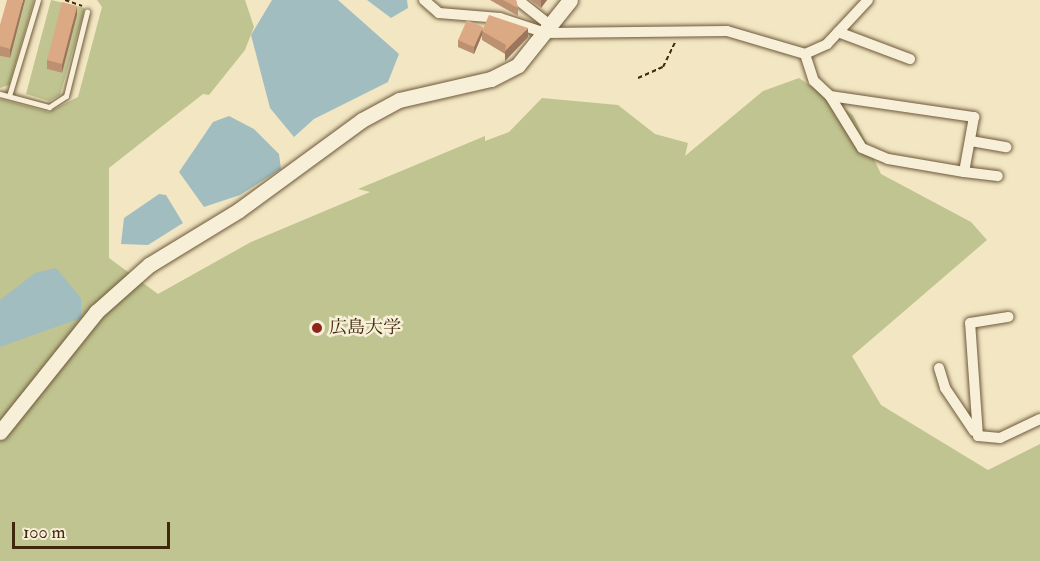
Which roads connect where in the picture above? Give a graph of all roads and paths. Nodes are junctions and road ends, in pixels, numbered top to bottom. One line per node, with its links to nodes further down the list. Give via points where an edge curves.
1 (38, 0): 15 (lane)
2 (65, 0): 7 (path)
3 (424, 0): 9 (street, via 439,13 500,18)
4 (518, 0): 9 (street)
5 (570, 0): 9 (street)
6 (868, 0): 10 (street)
7 (87, 12): 15 (lane, via 66,96 49,107)
8 (683, 29): 9 (street); 11 (street, via 740,32); 13 (path, via 663,67)
9 (549, 30): 24 (street, via 518,65 491,79 399,100 362,120 239,210 149,265 96,312)
10 (838, 32): 11 (street); 12 (street)
11 (805, 54): 16 (street, via 814,81)
12 (910, 59)
13 (638, 78)
14 (0, 94): 15 (lane)
15 (9, 96)
16 (830, 96): 17 (street, via 974,117); 19 (street, via 862,148 888,159)
17 (971, 141): 18 (street); 19 (street)
18 (1006, 147)
19 (964, 172): 20 (street)
20 (998, 176)
21 (1009, 317): 25 (street, via 970,323)
22 (939, 368): 25 (street, via 945,387)
23 (1040, 419): 25 (street, via 1000,438)
24 (0, 432)
25 (978, 436)

